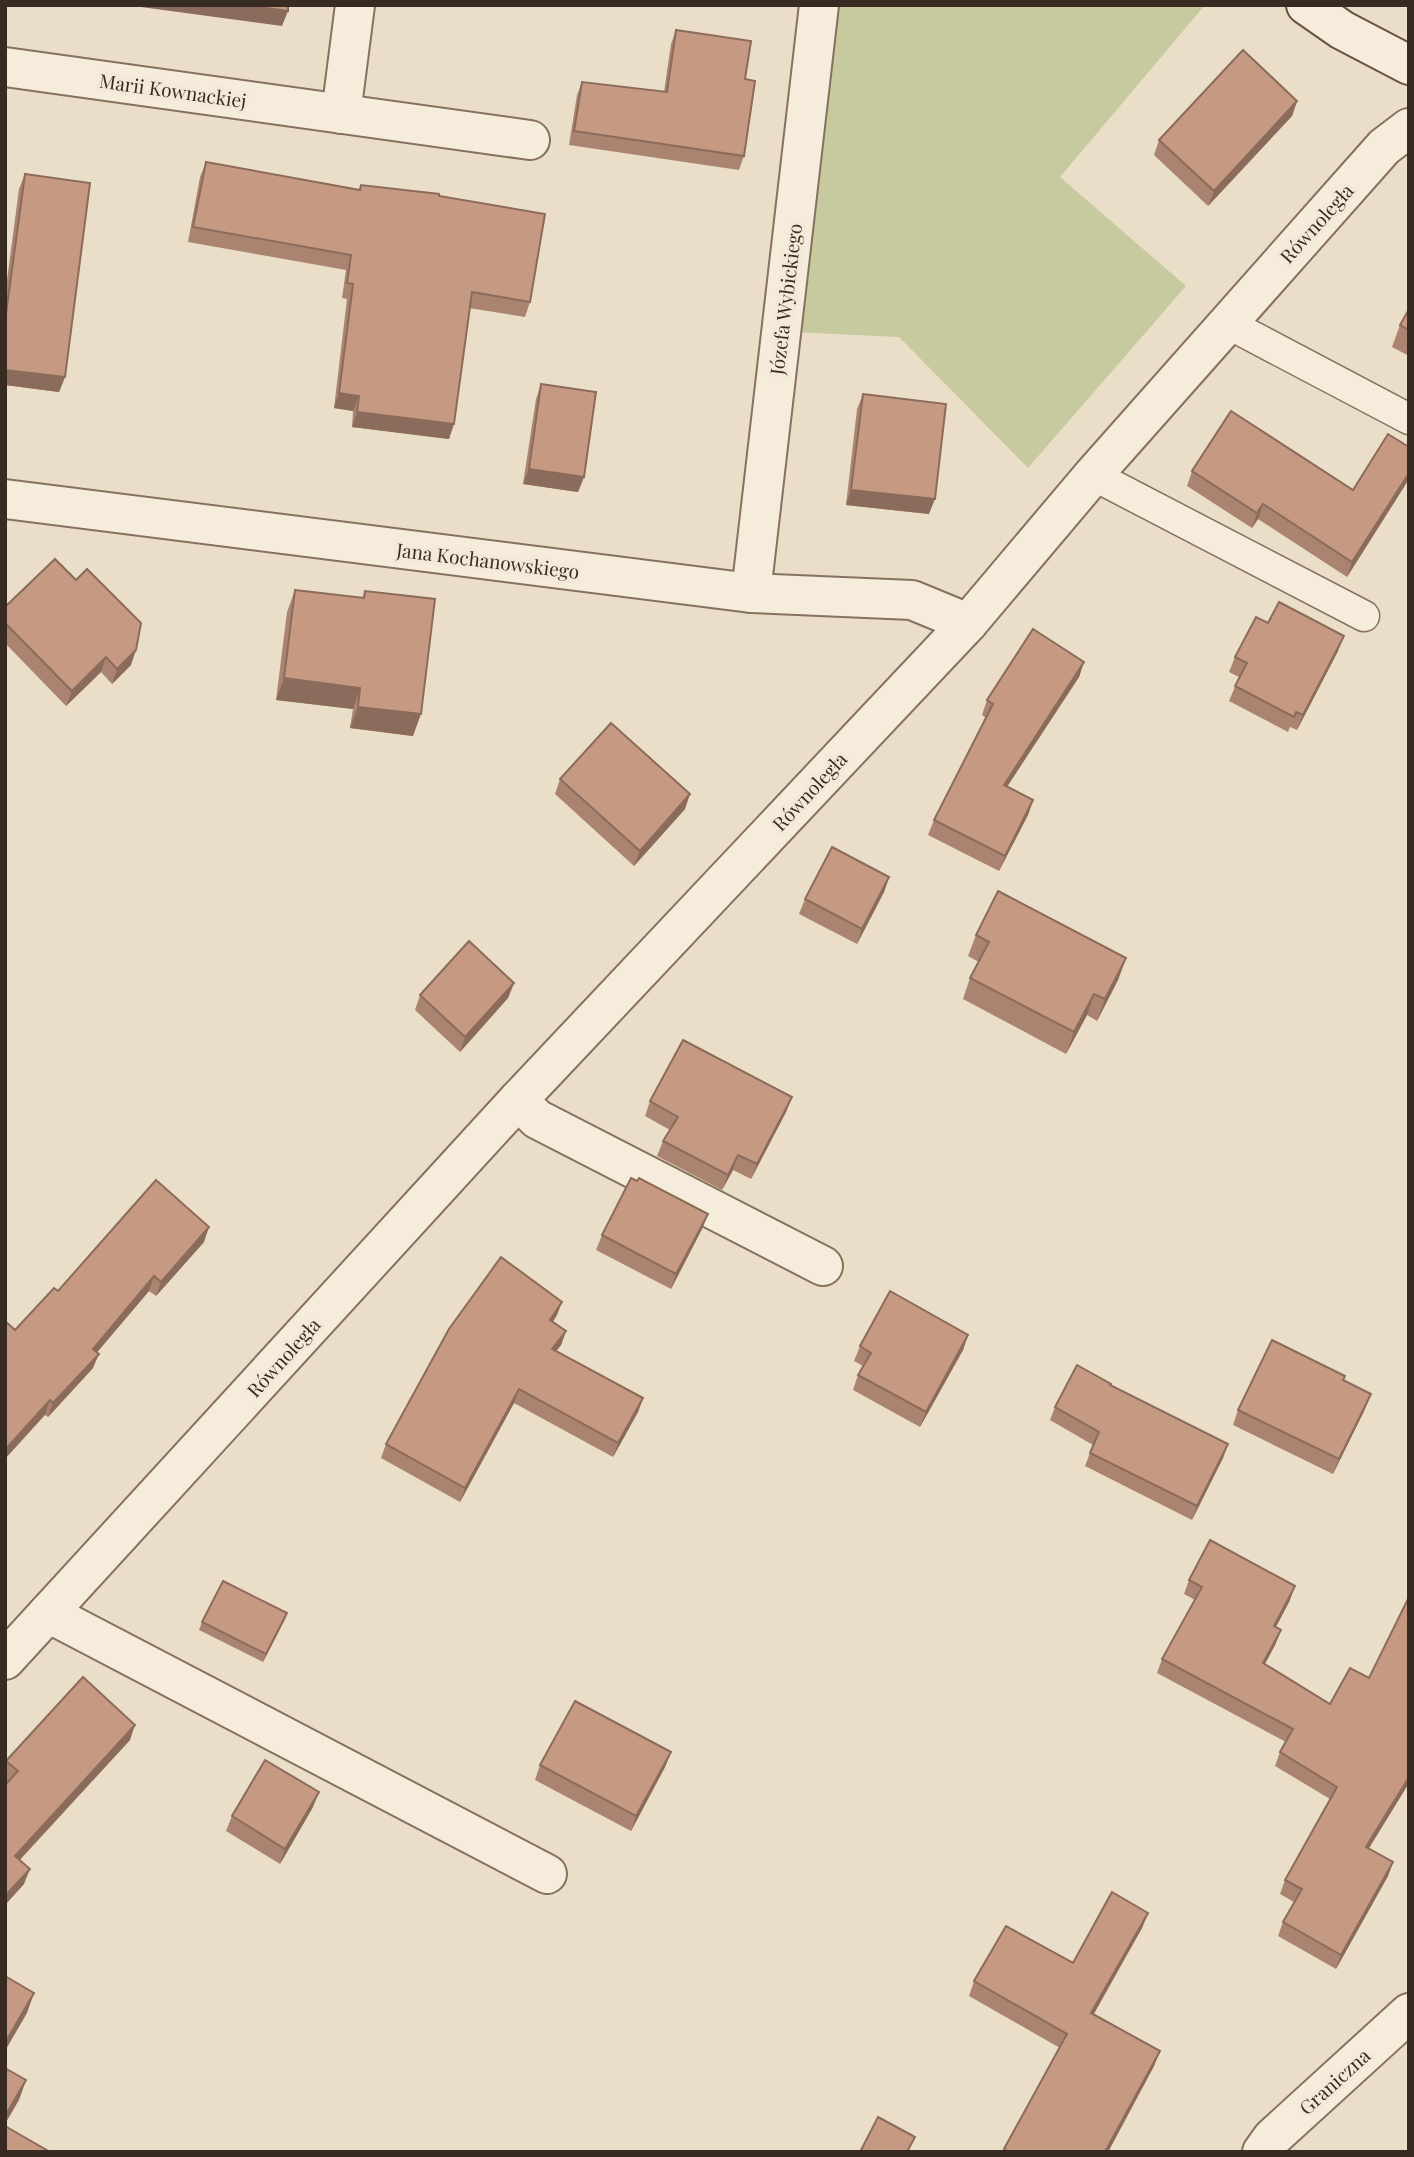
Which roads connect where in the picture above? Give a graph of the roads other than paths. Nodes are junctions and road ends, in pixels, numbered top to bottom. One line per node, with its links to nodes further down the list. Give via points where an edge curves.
1 (355, 5): 6 (street)
2 (819, 5): 13 (street, Józefa Wybickiego)
3 (1306, 5): 4 (street)
4 (1409, 65)
5 (5, 67): 6 (street, Marii Kownackiej)
6 (341, 114): 8 (street, Marii Kownackiej)
7 (1409, 128): 9 (street, Równoległa, via 1384,147)
8 (530, 140)
9 (1227, 323): 10 (lane); 11 (street, Równoległa)
10 (1409, 419)
11 (1093, 475): 14 (lane); 15 (street, Równoległa)
12 (5, 499): 13 (street, Jana Kochanowskiego)
13 (751, 593): 15 (street, Jana Kochanowskiego, via 912,600)
14 (1364, 616)
15 (968, 623): 16 (street, Równoległa)
16 (518, 1100): 17 (street, via 537,1119); 18 (street, Równoległa)
17 (823, 1266)
18 (48, 1613): 19 (street, Równoległa); 20 (street)
19 (5, 1660)
20 (547, 1874)
21 (1409, 2013): 22 (street, Graniczna)
22 (1262, 2152)

